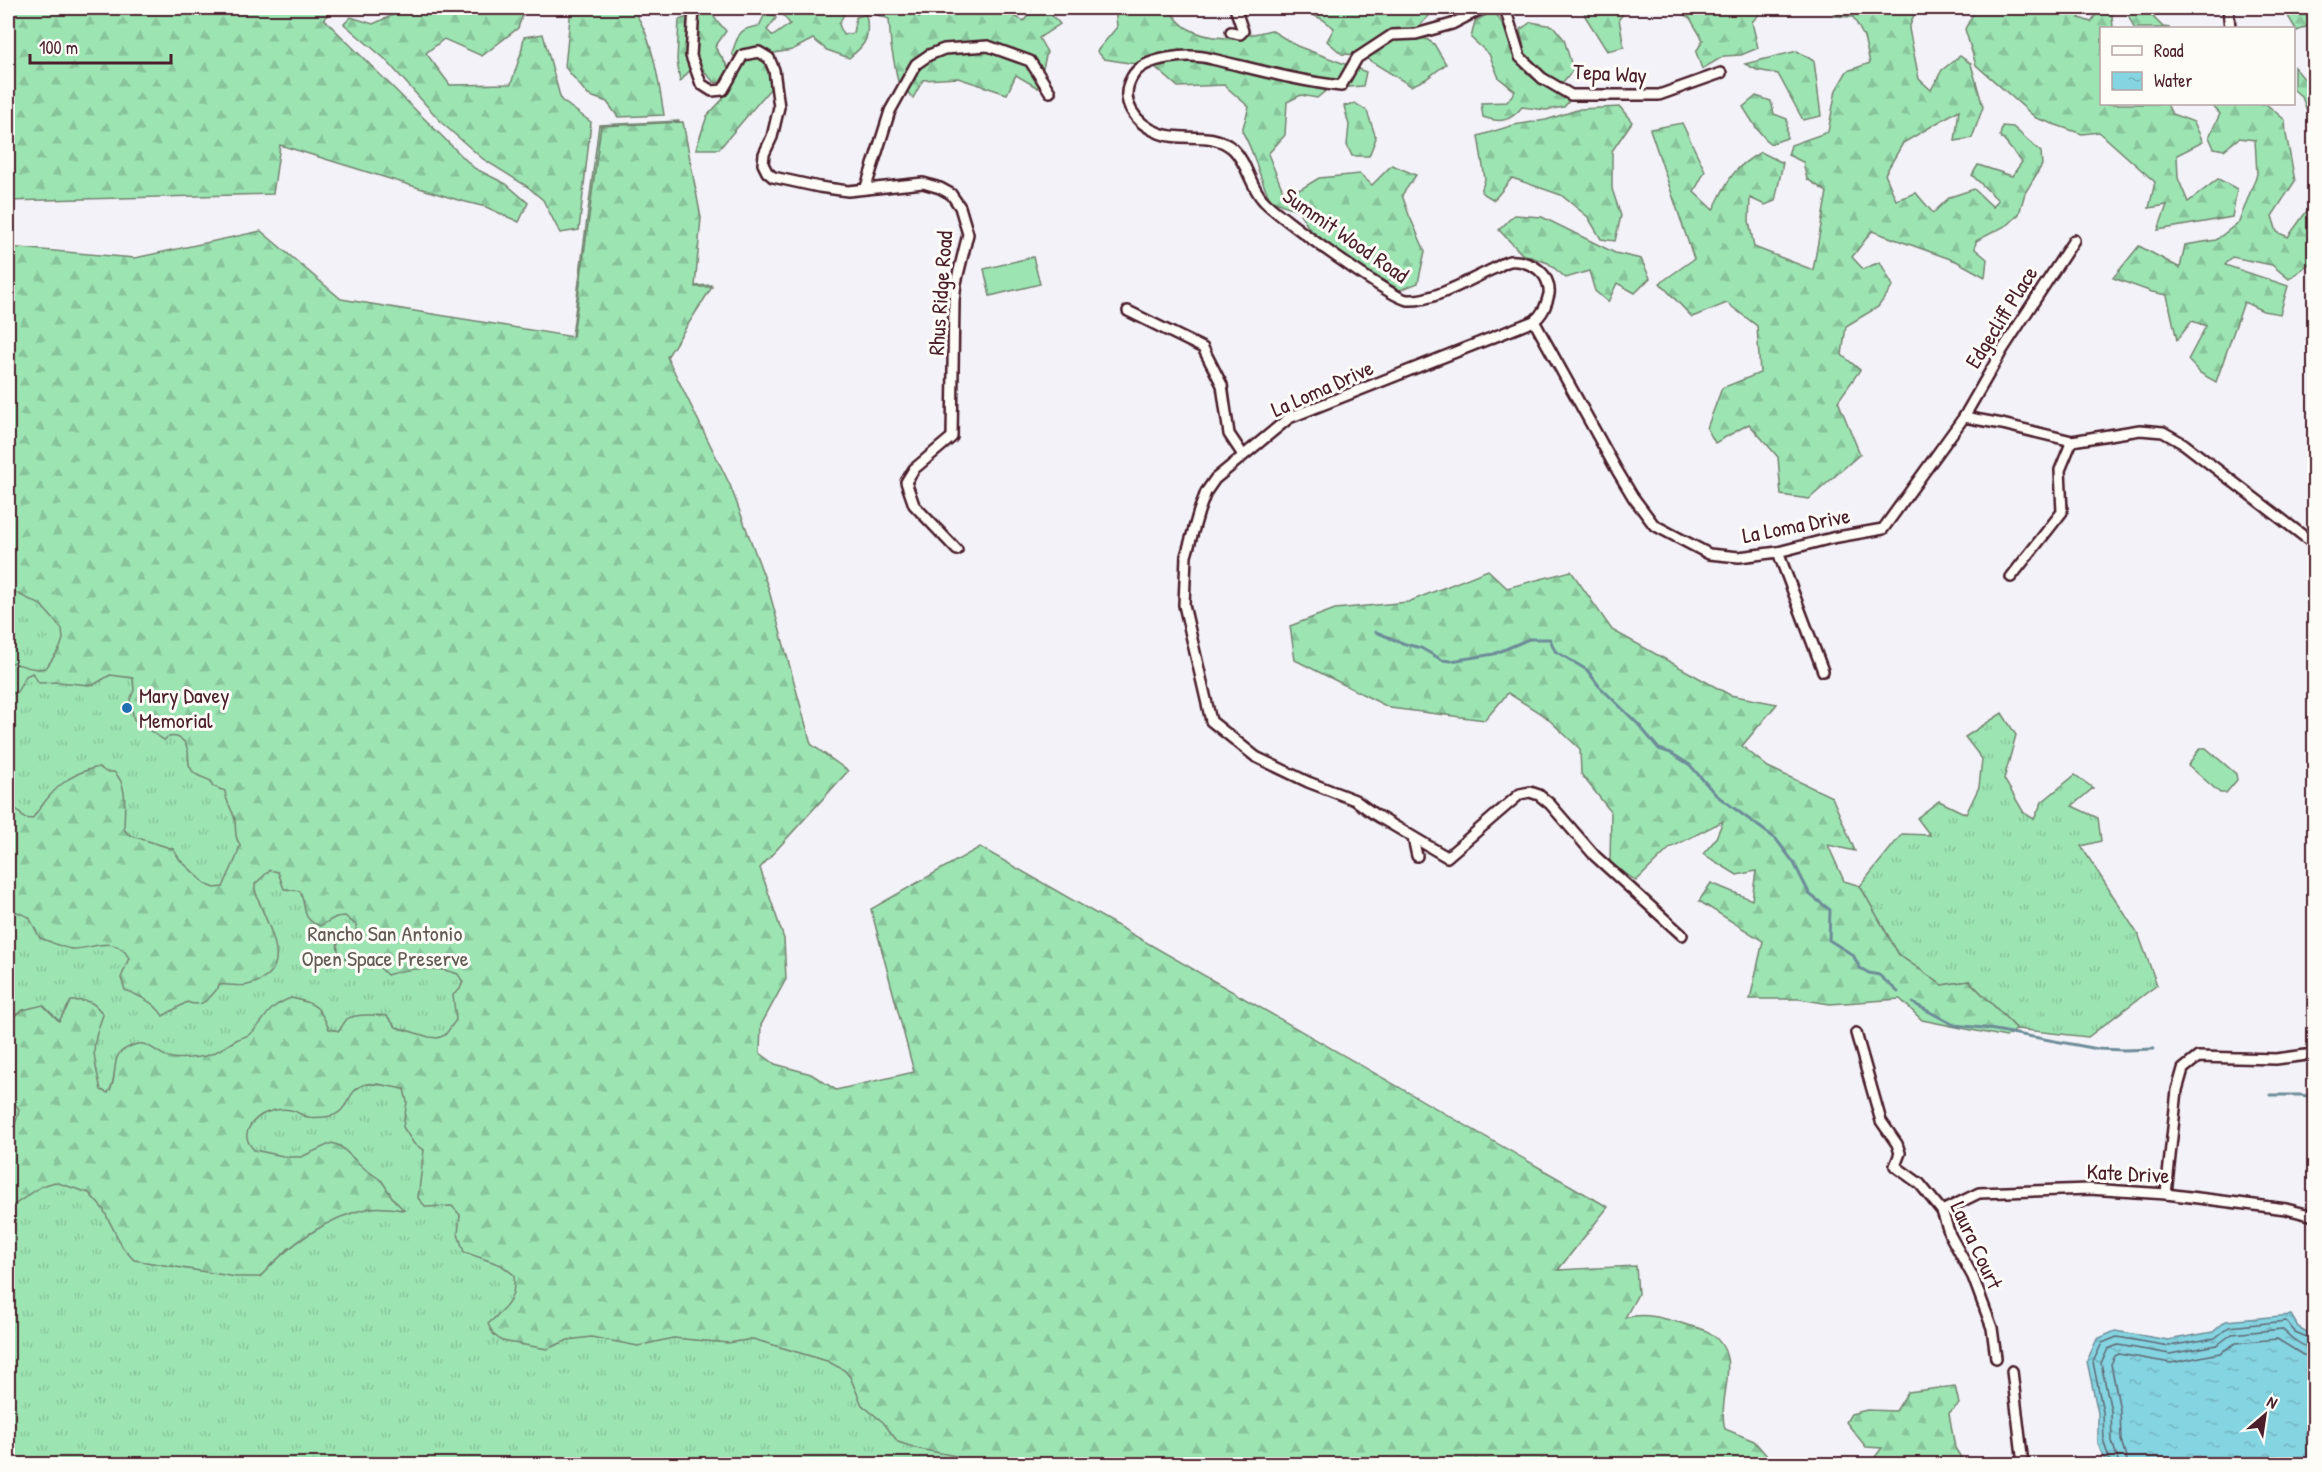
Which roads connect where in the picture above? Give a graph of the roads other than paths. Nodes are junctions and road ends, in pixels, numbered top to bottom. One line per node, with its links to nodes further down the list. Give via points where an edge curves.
1 (694, 8): 10 (street, Rhus Ridge Road, via 691,56 701,84 712,91 723,90 743,55 759,52 769,58 779,107 764,154 767,172 773,177 819,188)
2 (1235, 8): 7 (street, via 1243,31)
3 (1483, 8): 13 (street, Summit Wood Road, via 1452,24 1416,34 1392,35 1357,58 1341,86 1306,82 1202,56 1168,56 1132,75 1126,99 1135,118 1160,134 1215,139 1234,150 1262,200 1372,281 1407,301 1428,297 1510,261 1531,264 1544,275 1550,291 1542,314)
4 (1505, 8): 8 (street, Tepa Way, via 1520,57 1542,78 1571,95 1659,95)
5 (2228, 8): 6 (street)
6 (2230, 27)
7 (1232, 32)
8 (1721, 73)
9 (1050, 92): 10 (street, via 1030,61 988,46 944,49 929,56 916,64 890,111)
10 (866, 188): 18 (street, Rhus Ridge Road, via 923,183 940,188 951,194 960,207 968,234 954,301 952,437 914,469 906,482 914,505)
11 (2074, 240): 14 (street, Edgecliff Place)
12 (1128, 311): 16 (street, via 1203,348 1222,385 1229,434)
13 (1534, 321): 16 (street, La Loma Drive, via 1289,418); 19 (street, La Loma Drive, via 1633,497 1654,525 1709,554 1739,557)
14 (1964, 417): 15 (street); 19 (street, La Loma Drive, via 1883,529)
15 (2072, 441): 17 (street, via 2140,430 2163,432); 20 (street, via 2060,470 2062,512)
16 (1243, 455): 22 (street, La Loma Drive, via 1206,492 1186,556 1184,605 1211,721 1256,757 1355,800)
17 (2314, 544)
18 (957, 550)
19 (1778, 552): 21 (street)
20 (2011, 577)
21 (1823, 671)
22 (1413, 838): 23 (street); 24 (street, La Loma Drive, via 1447,857 1520,794 1539,795 1595,856)
23 (1417, 856)
24 (1682, 935)
25 (1856, 1033): 28 (street, Laura Court, via 1881,1121 1900,1153 1895,1166 1920,1184)
26 (2314, 1054): 27 (street, via 2276,1059 2198,1058 2183,1069 2177,1090)
27 (2166, 1194): 28 (street, Kate Drive, via 2090,1189 1979,1193); 29 (street, Kate Drive)
28 (1942, 1211): 30 (street, Laura Court, via 1992,1328)
29 (2314, 1216)
30 (1996, 1358)
31 (2012, 1371): 32 (street)
32 (2023, 1464)

